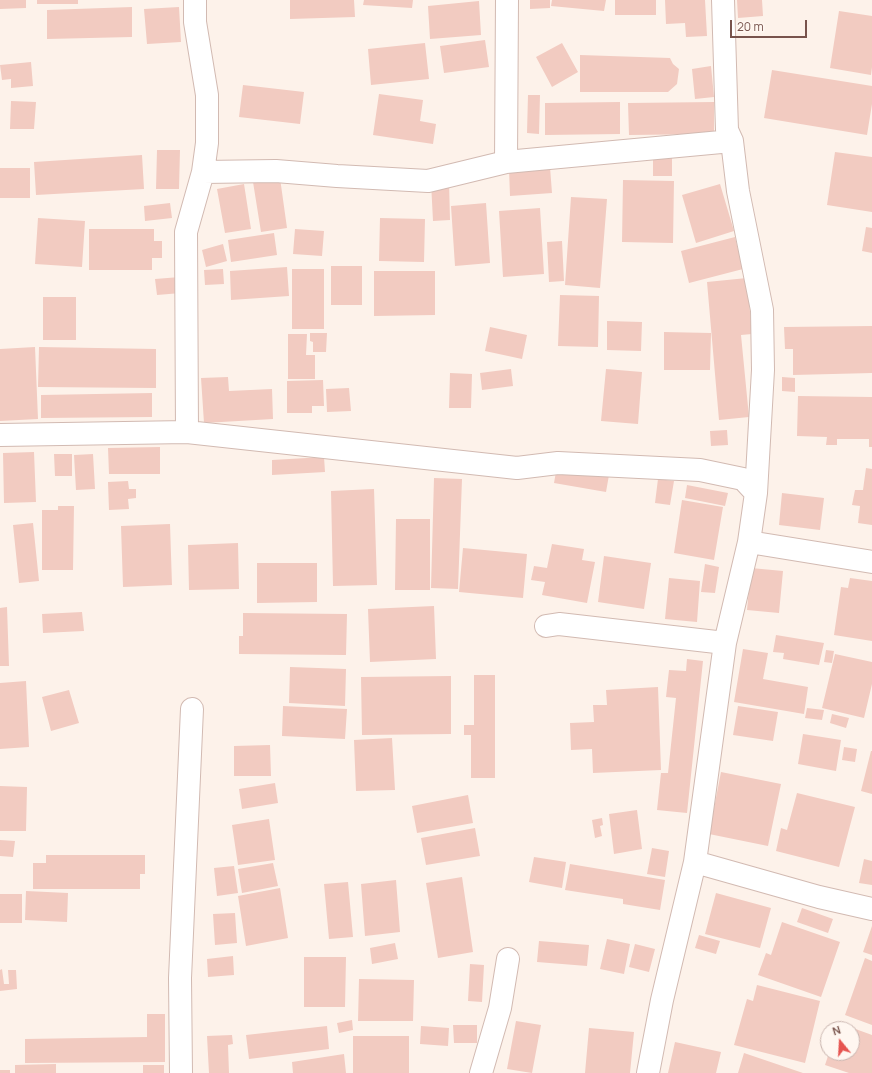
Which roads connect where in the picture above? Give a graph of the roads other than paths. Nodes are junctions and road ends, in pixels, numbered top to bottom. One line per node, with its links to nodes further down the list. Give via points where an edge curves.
1 (195, 0): 6 (street, via 195,22 207,95 207,143)
2 (508, 0): 5 (street)
3 (723, 0): 4 (street, via 727,130)
4 (732, 142): 5 (street); 9 (street, via 738,191 762,310 763,370)
5 (506, 162): 6 (street, via 428,181 276,171)
6 (203, 172): 7 (street, via 186,232)
7 (187, 432): 8 (street); 9 (street, via 517,468 558,463 700,470 743,479)
8 (0, 435)
9 (756, 493): 10 (street)
10 (749, 542): 11 (street); 13 (street)
11 (872, 562)
12 (546, 626): 13 (street, via 559,624)
13 (725, 643): 15 (street)
14 (192, 709): 18 (street, via 180,978)
15 (695, 862): 16 (street, via 819,897); 20 (street, via 662,1000)
16 (872, 909)
17 (508, 959): 19 (street, via 500,1008)
18 (181, 1073)
19 (481, 1073)
20 (648, 1073)

